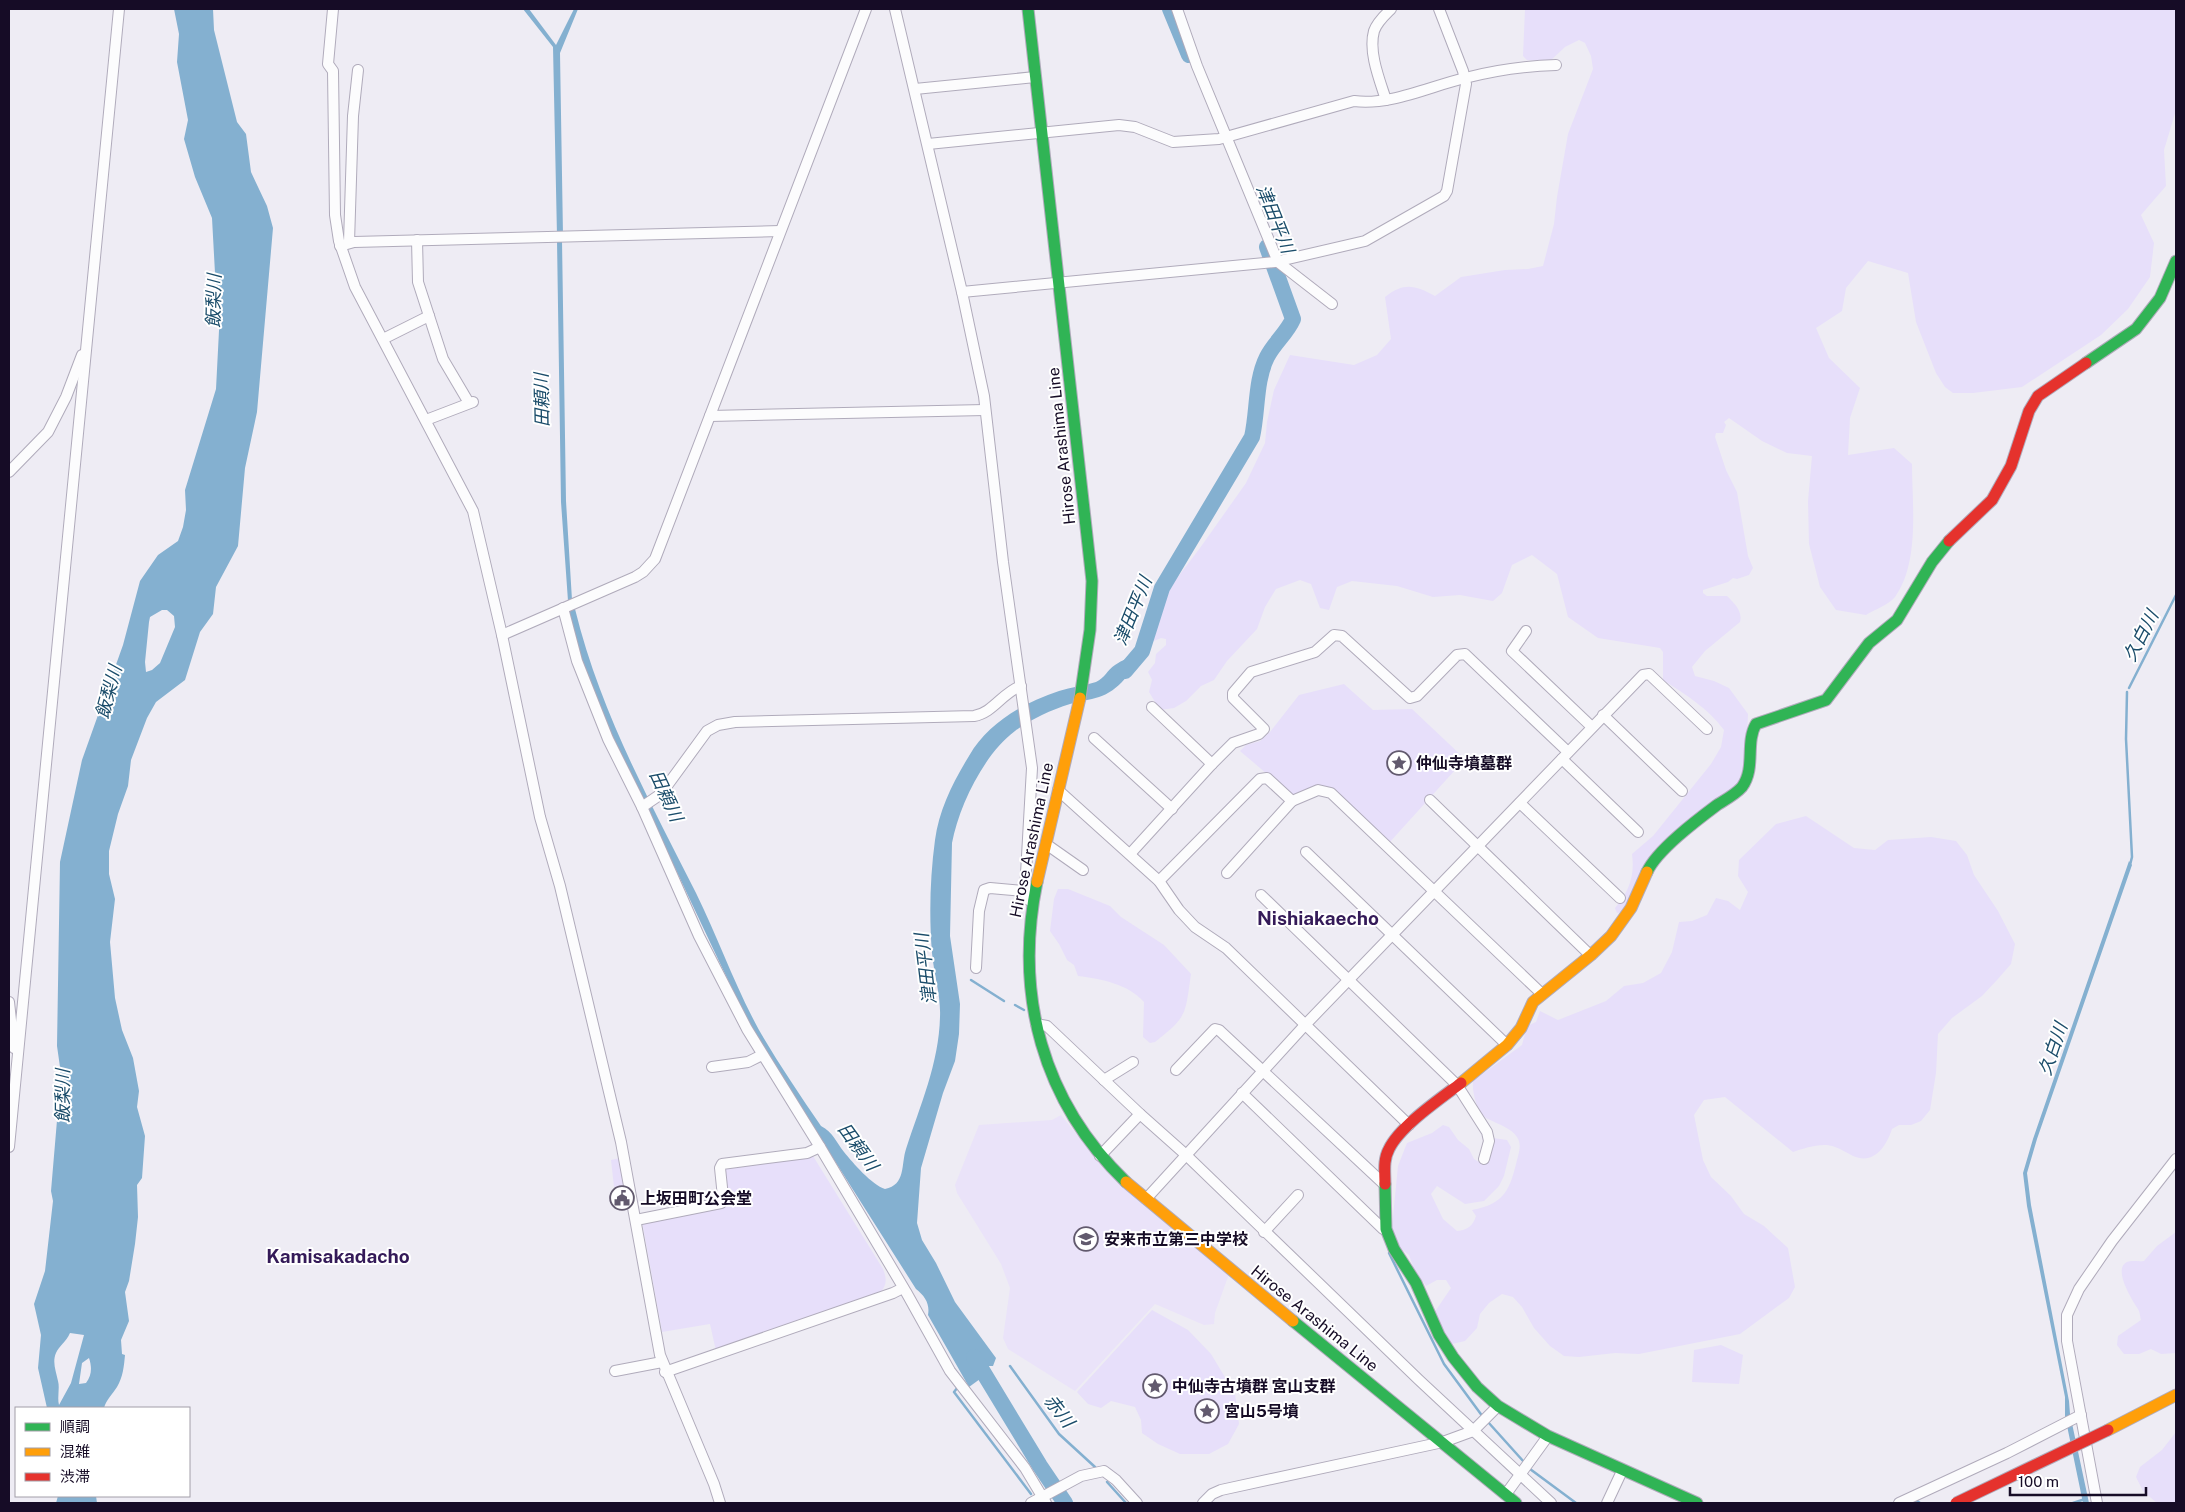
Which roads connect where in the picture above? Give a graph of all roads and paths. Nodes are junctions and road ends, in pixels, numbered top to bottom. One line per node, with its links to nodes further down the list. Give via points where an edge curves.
1 (119, 9): 28 (street)
2 (333, 9): 20 (street, via 328,64 333,71 335,215)
3 (866, 9): 18 (street)
4 (895, 9): 13 (street)
5 (1028, 9): 11 (main road, Hirose Arashima Line)
6 (1177, 9): 16 (street)
7 (1391, 9): 14 (street, via 1378,23 1373,37 1375,69)
8 (1439, 9): 12 (street)
9 (1556, 65): 12 (street, via 1518,66)
10 (358, 70): 20 (street)
11 (1035, 77): 13 (street); 15 (main road, Hirose Arashima Line)
12 (1465, 78): 14 (street); 22 (street, via 1444,196 1366,241)
13 (915, 90): 17 (street)
14 (1386, 100): 16 (street, via 1371,104 1354,102)
15 (1042, 133): 16 (street, via 1119,125 1135,127 1173,142); 17 (street); 23 (main road, Hirose Arashima Line)
16 (1224, 139): 22 (street)
17 (928, 144): 24 (street)
18 (780, 232): 19 (street); 30 (street)
19 (417, 240): 20 (street); 26 (street, via 418,282)
20 (345, 244): 27 (street, via 355,287)
21 (2176, 260): 68 (main road, via 2160,298 2136,329 2038,396 2029,410 2011,466 1992,500 1947,543 1897,620 1870,643 1826,700 1756,724 1752,731 1749,774 1740,788 1701,817 1659,855 1651,864 1631,908 1611,936)
22 (1274, 263): 23 (street); 25 (street)
23 (1060, 284): 24 (street); 44 (main road, Hirose Arashima Line, via 1092,581 1090,630 1083,676)
24 (962, 292): 29 (street)
25 (1332, 304)
26 (429, 316): 27 (street); 31 (street, via 445,364 472,402)
27 (383, 339): 31 (street)
28 (87, 342): 32 (street, via 66,397 48,432); 74 (street)
29 (985, 410): 30 (street); 36 (street)
30 (710, 416): 33 (street, via 655,559 635,577)
31 (426, 420): 35 (street, via 473,510)
32 (9, 472)
33 (565, 608): 35 (street); 49 (street, via 577,661 590,697 608,740)
34 (1526, 631): 39 (street, via 1512,651)
35 (502, 635): 93 (street, via 540,817 568,917)
36 (1021, 686): 49 (street, via 1011,690 987,712 974,716 718,725 707,731 661,794); 60 (street, via 1032,776)
37 (1152, 707): 43 (street)
38 (1603, 715): 39 (street); 40 (street, via 1647,673); 45 (street)
39 (1592, 727): 42 (street)
40 (1707, 729)
41 (1094, 738): 50 (street)
42 (1565, 755): 43 (street, via 1465,654 1457,655 1417,696 1410,698 1336,634 1315,652 1249,674 1233,693 1233,698 1264,729 1233,743); 48 (street); 51 (street)
43 (1212, 764): 50 (street)
44 (1058, 790): 52 (main road, Hirose Arashima Line); 55 (street)
45 (1682, 791)
46 (1430, 800): 53 (street)
47 (1292, 802): 57 (street); 58 (street, via 1267,778 1260,779); 59 (street, via 1318,790 1331,793)
48 (1520, 803): 53 (street); 62 (street)
49 (646, 805): 73 (street, via 699,936)
50 (1172, 809): 55 (street)
51 (1638, 832)
52 (1046, 844): 56 (street); 63 (main road, Hirose Arashima Line)
53 (1477, 847): 59 (street); 65 (street)
54 (1306, 852): 64 (street)
55 (1130, 854): 58 (street)
56 (1083, 870)
57 (1227, 873)
58 (1160, 882): 71 (street, via 1195,927 1226,948)
59 (1434, 890): 64 (street); 68 (street)
60 (1025, 891): 63 (street, via 1027,899); 66 (street, via 984,890 979,912)
61 (1260, 894): 67 (street)
62 (1620, 898)
63 (1032, 902): 70 (main road, Hirose Arashima Line, via 1028,958)
64 (1392, 935): 67 (street); 72 (street)
65 (1588, 953)
66 (976, 968)
67 (1350, 980): 71 (street); 80 (street)
68 (1542, 994): 72 (main road, via 1528,1008 1521,1028)
69 (9, 1002): 74 (street)
70 (1036, 1024): 79 (street, via 1047,1026); 87 (main road, Hirose Arashima Line, via 1060,1094)
71 (1305, 1025): 78 (street); 83 (street)
72 (1507, 1045): 80 (main road)
73 (762, 1055): 76 (street, via 748,1062); 85 (street)
74 (17, 1058): 84 (street)
75 (1133, 1062): 79 (street)
76 (712, 1067)
77 (1176, 1070): 78 (street, via 1214,1030 1220,1030)
78 (1263, 1070): 81 (street); 90 (street)
79 (1104, 1080): 82 (street)
80 (1457, 1085): 83 (main road); 88 (street, via 1487,1132 1489,1141)
81 (1242, 1093): 86 (street); 94 (street)
82 (1140, 1114): 86 (street); 87 (street)
83 (1409, 1125): 90 (main road, via 1386,1154)
84 (9, 1147)
85 (820, 1147): 93 (street, via 807,1153 722,1164 724,1197 721,1203); 96 (street)
86 (1185, 1154): 92 (street); 95 (street)
87 (1100, 1156): 92 (main road, Hirose Arashima Line)
88 (1484, 1159)
89 (2176, 1159): 102 (street, via 2112,1241 2079,1290 2067,1315 2067,1341)
90 (1385, 1185): 94 (main road)
91 (1298, 1195): 95 (street)
92 (1146, 1199): 106 (main road, Hirose Arashima Line)
93 (636, 1220): 97 (street)
94 (1386, 1229): 101 (main road, via 1449,1350 1477,1387)
95 (1264, 1232): 103 (street)
96 (903, 1288): 97 (street); 110 (street, via 950,1371 1025,1468)
97 (664, 1367): 98 (street); 112 (street)
98 (615, 1371)
99 (2176, 1395): 104 (main road)
100 (2176, 1401): 104 (main road)
101 (1498, 1406): 103 (street); 105 (main road)
102 (2081, 1415): 120 (street); 123 (street)
103 (1474, 1430): 106 (street); 108 (street)
104 (2110, 1432): 121 (main road, bridge); 122 (main road)
105 (1548, 1436): 107 (main road); 108 (street)
106 (1443, 1442): 109 (main road, Hirose Arashima Line); 115 (street, via 1221,1490)
107 (1622, 1471): 111 (main road); 118 (street)
108 (1521, 1475): 109 (street); 117 (street)
109 (1506, 1494): 116 (main road, Hirose Arashima Line)
110 (1044, 1499): 113 (street); 114 (street, via 1077,1478 1099,1471 1109,1473)
111 (1677, 1499): 119 (main road)
112 (720, 1503)
113 (1031, 1503)
114 (1137, 1503)
115 (1203, 1503)
116 (1516, 1503)
117 (1551, 1503)
118 (1607, 1503)
119 (1697, 1503)
120 (1899, 1503)
121 (1956, 1503)
122 (1968, 1503)
123 (2097, 1503)

